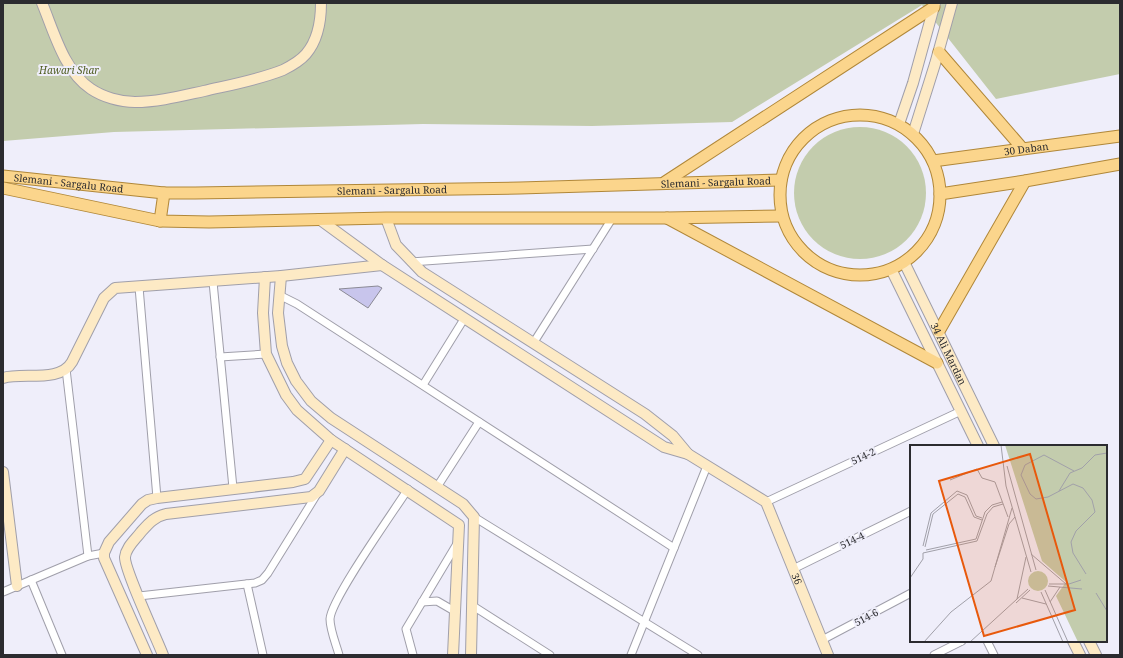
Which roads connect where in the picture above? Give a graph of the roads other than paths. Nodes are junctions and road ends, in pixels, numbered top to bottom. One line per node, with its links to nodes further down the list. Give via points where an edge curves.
1 (42, 3): 2 (street, via 64,54 81,80 94,91 106,96 134,102 171,98 226,86 275,73 293,65 305,55 314,42 320,22)
2 (321, 3)
3 (952, 3): 6 (street)
4 (934, 5): 5 (street); 16 (main road)
5 (923, 47): 6 (street); 7 (street)
6 (939, 52): 8 (street); 10 (main road)
7 (899, 124): 8 (main road); 14 (main road, via 863,114 844,116 826,122 805,136 797,145)
8 (912, 134): 11 (main road)
9 (1120, 136): 10 (main road, 30 Daban)
10 (1022, 148): 11 (main road, 30 Daban)
11 (933, 161): 19 (main road)
12 (1120, 164): 15 (main road)
13 (3, 176): 18 (main road, Slemani - Sargalu Road)
14 (781, 180): 16 (main road, Slemani - Sargalu Road); 20 (main road)
15 (1025, 181): 19 (main road); 38 (main road)
16 (664, 183): 18 (main road, Slemani - Sargalu Road, via 520,188)
17 (3, 188): 25 (main road)
18 (164, 193): 25 (main road)
19 (940, 194): 28 (main road, via 939,207 931,232 924,243)
20 (782, 216): 23 (main road); 30 (main road, via 794,241 824,267 851,275)
21 (386, 218): 22 (main road); 24 (main road); 27 (street, via 396,245)
22 (613, 218): 23 (main road); 26 (street)
23 (666, 218): 42 (main road)
24 (319, 219): 25 (main road); 29 (street)
25 (160, 221)
26 (593, 249): 27 (street); 39 (street)
27 (411, 262): 39 (street, via 437,282)
28 (904, 262): 30 (main road); 38 (street, 34 Ali Mardan)
29 (382, 265): 31 (street); 37 (street)
30 (891, 269): 42 (street, 34 Ali Mardan)
31 (281, 276): 32 (street); 35 (street)
32 (265, 278): 33 (street); 36 (street)
33 (213, 282): 34 (street); 41 (street)
34 (139, 286): 43 (street, via 121,286 107,294); 61 (street)
35 (279, 295): 36 (street); 45 (street); 57 (street, via 280,329 287,363 296,381 311,401 350,431)
36 (264, 296): 40 (street)
37 (464, 319): 45 (street); 53 (street, via 664,447)
38 (939, 332): 50 (street, 34 Ali Mardan)
39 (534, 342): 53 (street, via 645,414 673,436)
40 (266, 354): 41 (street); 48 (street, via 286,395 297,410)
41 (220, 357): 58 (street)
42 (937, 363): 46 (street, 34 Ali Mardan)
43 (66, 369): 44 (street, via 58,373); 68 (street)
44 (3, 378)
45 (423, 385): 47 (street)
46 (961, 411): 49 (street, 34 Ali Mardan); 62 (street, 514-2)
47 (479, 422): 57 (street); 66 (street)
48 (331, 440): 51 (street); 52 (street)
49 (978, 445)
50 (994, 445)
51 (345, 449): 54 (street); 59 (street)
52 (325, 450): 54 (street); 58 (street, via 305,479)
53 (688, 454): 55 (street)
54 (339, 459): 60 (street)
55 (707, 466): 62 (street); 66 (street)
56 (3, 472): 72 (street)
57 (437, 487): 64 (street, via 463,504)
58 (234, 488): 61 (street)
59 (408, 489): 65 (street, via 459,525); 89 (street, via 344,588 331,613 330,620)
60 (319, 491): 71 (street, via 268,573 262,580); 75 (street, via 311,497 158,516 145,527 126,552 126,565)
61 (157, 498): 67 (street, via 142,504 109,542)
62 (766, 502): 69 (street, 36)
63 (910, 511): 69 (street, 514-4)
64 (474, 517): 65 (street); 77 (street); 79 (street)
65 (458, 542): 76 (street); 78 (street)
66 (674, 548): 79 (street)
67 (104, 552): 68 (street); 86 (street, via 106,564)
68 (88, 556): 70 (street)
69 (793, 568): 80 (street, 36)
70 (31, 580): 72 (street); 85 (street)
71 (246, 584): 75 (street); 88 (street)
72 (17, 586): 73 (street)
73 (3, 592)
74 (910, 594): 80 (street, 514-6)
75 (139, 596): 87 (street)
76 (422, 602): 78 (street, via 437,601); 90 (street, via 406,629)
77 (473, 606): 92 (street); 93 (street)
78 (456, 612): 91 (street)
79 (644, 622): 94 (street); 95 (street)
80 (822, 640): 96 (street, 36)
81 (960, 642): 97 (street)
82 (988, 642): 98 (street)
83 (1074, 642): 99 (street)
84 (1090, 642): 100 (street)
85 (62, 655)
86 (147, 655)
87 (163, 655)
88 (264, 655)
89 (339, 655)
90 (413, 655)
91 (453, 655)
92 (471, 655)
93 (550, 655)
94 (631, 655)
95 (698, 655)
96 (828, 655)
97 (934, 655)
98 (994, 655)
99 (1080, 655)
100 (1096, 655)

